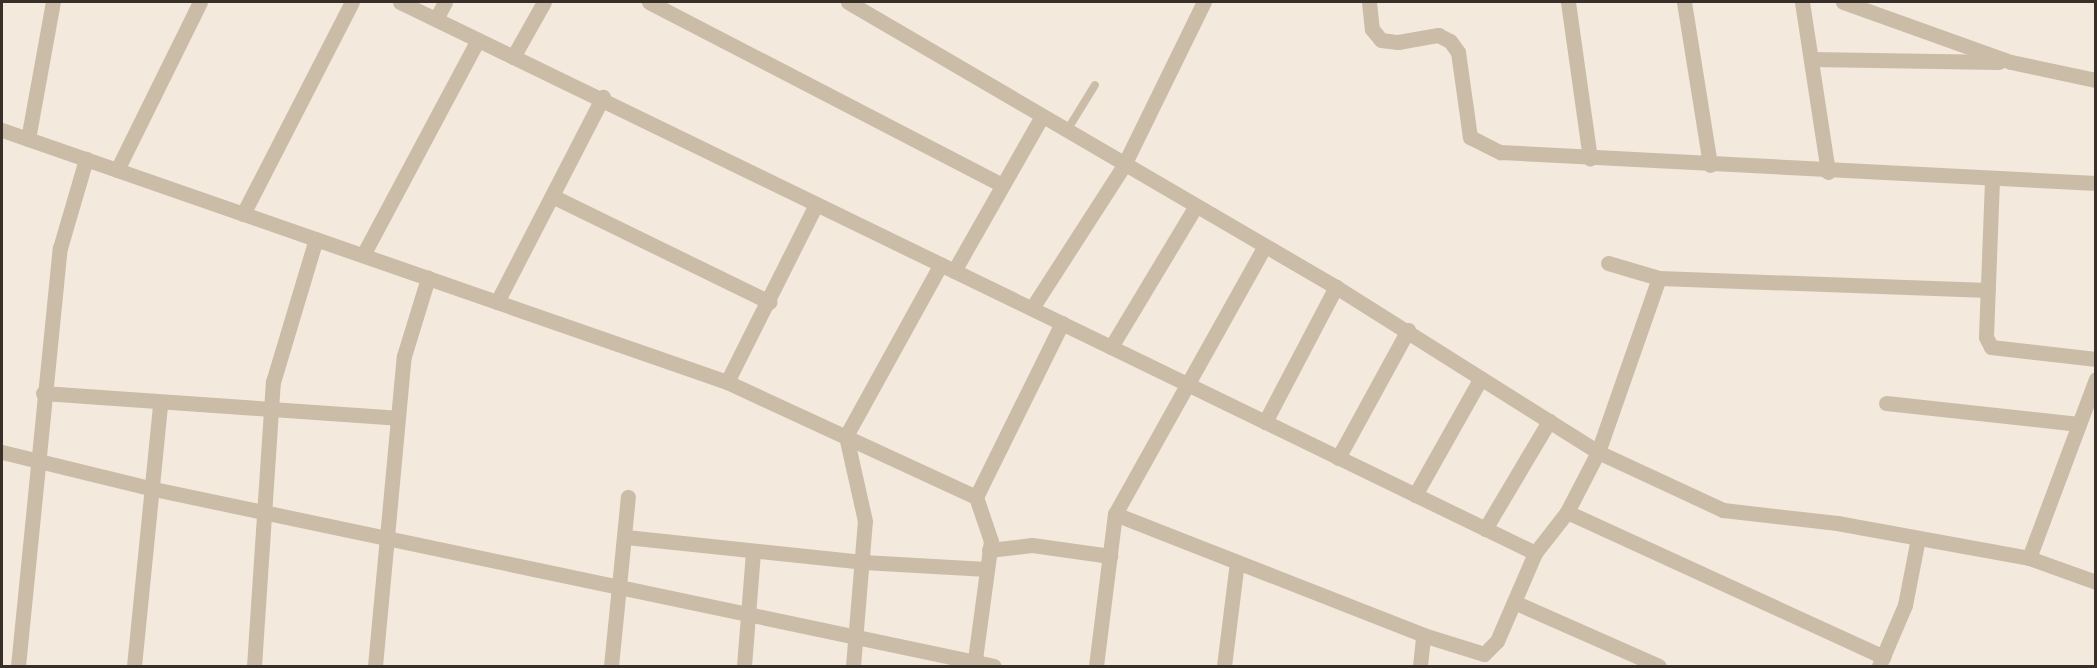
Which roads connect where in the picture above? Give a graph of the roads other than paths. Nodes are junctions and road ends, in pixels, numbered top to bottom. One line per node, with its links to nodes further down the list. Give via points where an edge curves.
1 (53, 2): 26 (street)
2 (200, 2): 31 (street)
3 (352, 2): 39 (street)
4 (400, 2): 15 (street)
5 (445, 2): 15 (street)
6 (544, 2): 17 (street)
7 (649, 2): 35 (street)
8 (848, 2): 23 (street)
9 (1204, 2): 30 (street)
10 (1369, 2): 27 (street, via 1372,28 1381,40 1398,42 1438,35 1450,41 1458,52 1470,137 1482,147)
11 (1568, 2): 27 (street)
12 (1684, 2): 29 (street)
13 (1802, 2): 18 (street)
14 (1843, 2): 19 (street)
15 (436, 19): 16 (street)
16 (478, 40): 17 (street); 42 (street)
17 (513, 57): 22 (street)
18 (1811, 59): 19 (street); 32 (street)
19 (2011, 62): 20 (street)
20 (2096, 80)
21 (1095, 85): 25 (lane)
22 (603, 97): 36 (street); 37 (street)
23 (1041, 118): 25 (street); 35 (street)
24 (2, 130): 26 (street)
25 (1065, 133): 30 (street)
26 (28, 139): 28 (street)
27 (1590, 158): 29 (street)
28 (86, 159): 31 (street); 60 (street, via 60,248)
29 (1710, 165): 32 (street)
30 (1124, 166): 38 (street); 51 (street)
31 (117, 170): 39 (street)
32 (1828, 172): 33 (street)
33 (1992, 180): 34 (street); 48 (street)
34 (2096, 183)
35 (1002, 185): 44 (street)
36 (552, 196): 49 (street); 50 (street)
37 (816, 204): 44 (street); 50 (street)
38 (1195, 207): 41 (street); 54 (street)
39 (243, 214): 40 (street)
40 (316, 239): 42 (street); 63 (street, via 283,334)
41 (1265, 246): 47 (street); 59 (street)
42 (363, 255): 45 (street)
43 (1608, 263): 46 (street)
44 (948, 268): 51 (street); 68 (street)
45 (428, 278): 49 (street); 64 (street, via 404,356)
46 (1659, 278): 48 (street); 70 (street)
47 (1336, 286): 53 (street); 66 (street)
48 (1988, 290): 55 (street, via 1986,337 1991,347)
49 (497, 302): 58 (street)
50 (769, 302): 58 (street)
51 (1032, 308): 52 (street)
52 (1062, 323): 54 (street); 76 (street)
53 (1408, 330): 56 (street); 71 (street)
54 (1111, 347): 59 (street)
55 (2096, 359)
56 (1481, 378): 65 (street); 74 (street)
57 (2096, 379): 67 (street)
58 (728, 382): 68 (street)
59 (1190, 385): 66 (street); 79 (street)
60 (43, 393): 62 (street); 72 (street)
61 (1886, 403): 67 (street)
62 (160, 404): 63 (street); 73 (street)
63 (273, 411): 64 (street); 77 (street)
64 (398, 418): 81 (street)
65 (1549, 421): 70 (street); 80 (street)
66 (1265, 422): 71 (street)
67 (2079, 424): 88 (street)
68 (846, 436): 76 (street); 89 (street, via 865,521)
69 (2, 452): 72 (street)
70 (1598, 452): 78 (street); 83 (street, via 1723,510)
71 (1338, 458): 74 (street)
72 (37, 459): 73 (street); 100 (street)
73 (154, 489): 77 (street); 101 (street)
74 (1415, 495): 80 (street)
75 (628, 497): 82 (street)
76 (976, 497): 84 (street, via 987,519)
77 (266, 511): 81 (street); 102 (street)
78 (1568, 512): 86 (street); 98 (street)
79 (1116, 514): 87 (street); 90 (street)
80 (1485, 529): 86 (street)
81 (386, 537): 93 (street); 103 (street)
82 (626, 537): 85 (street); 93 (street)
83 (1918, 538): 88 (street); 98 (street, via 1905,605)
84 (989, 550): 87 (street, via 1032,545); 91 (street)
85 (753, 551): 89 (street); 95 (street)
86 (1535, 553): 94 (street)
87 (1110, 556): 108 (street)
88 (2029, 558): 92 (street)
89 (864, 562): 91 (street); 97 (street)
90 (1237, 562): 96 (street); 109 (street)
91 (987, 569): 99 (street)
92 (2096, 582)
93 (619, 589): 95 (street); 104 (street)
94 (1514, 602): 96 (street, via 1497,641 1484,654); 111 (street)
95 (748, 615): 97 (street); 105 (street)
96 (1423, 635): 110 (street)
97 (855, 639): 99 (street); 106 (street)
98 (1881, 662)
99 (974, 665): 107 (street)
100 (18, 666)
101 (134, 666)
102 (254, 666)
103 (375, 666)
104 (611, 666)
105 (744, 666)
106 (853, 666)
107 (994, 666)
108 (1096, 666)
109 (1224, 666)
110 (1420, 666)
111 (1659, 666)

